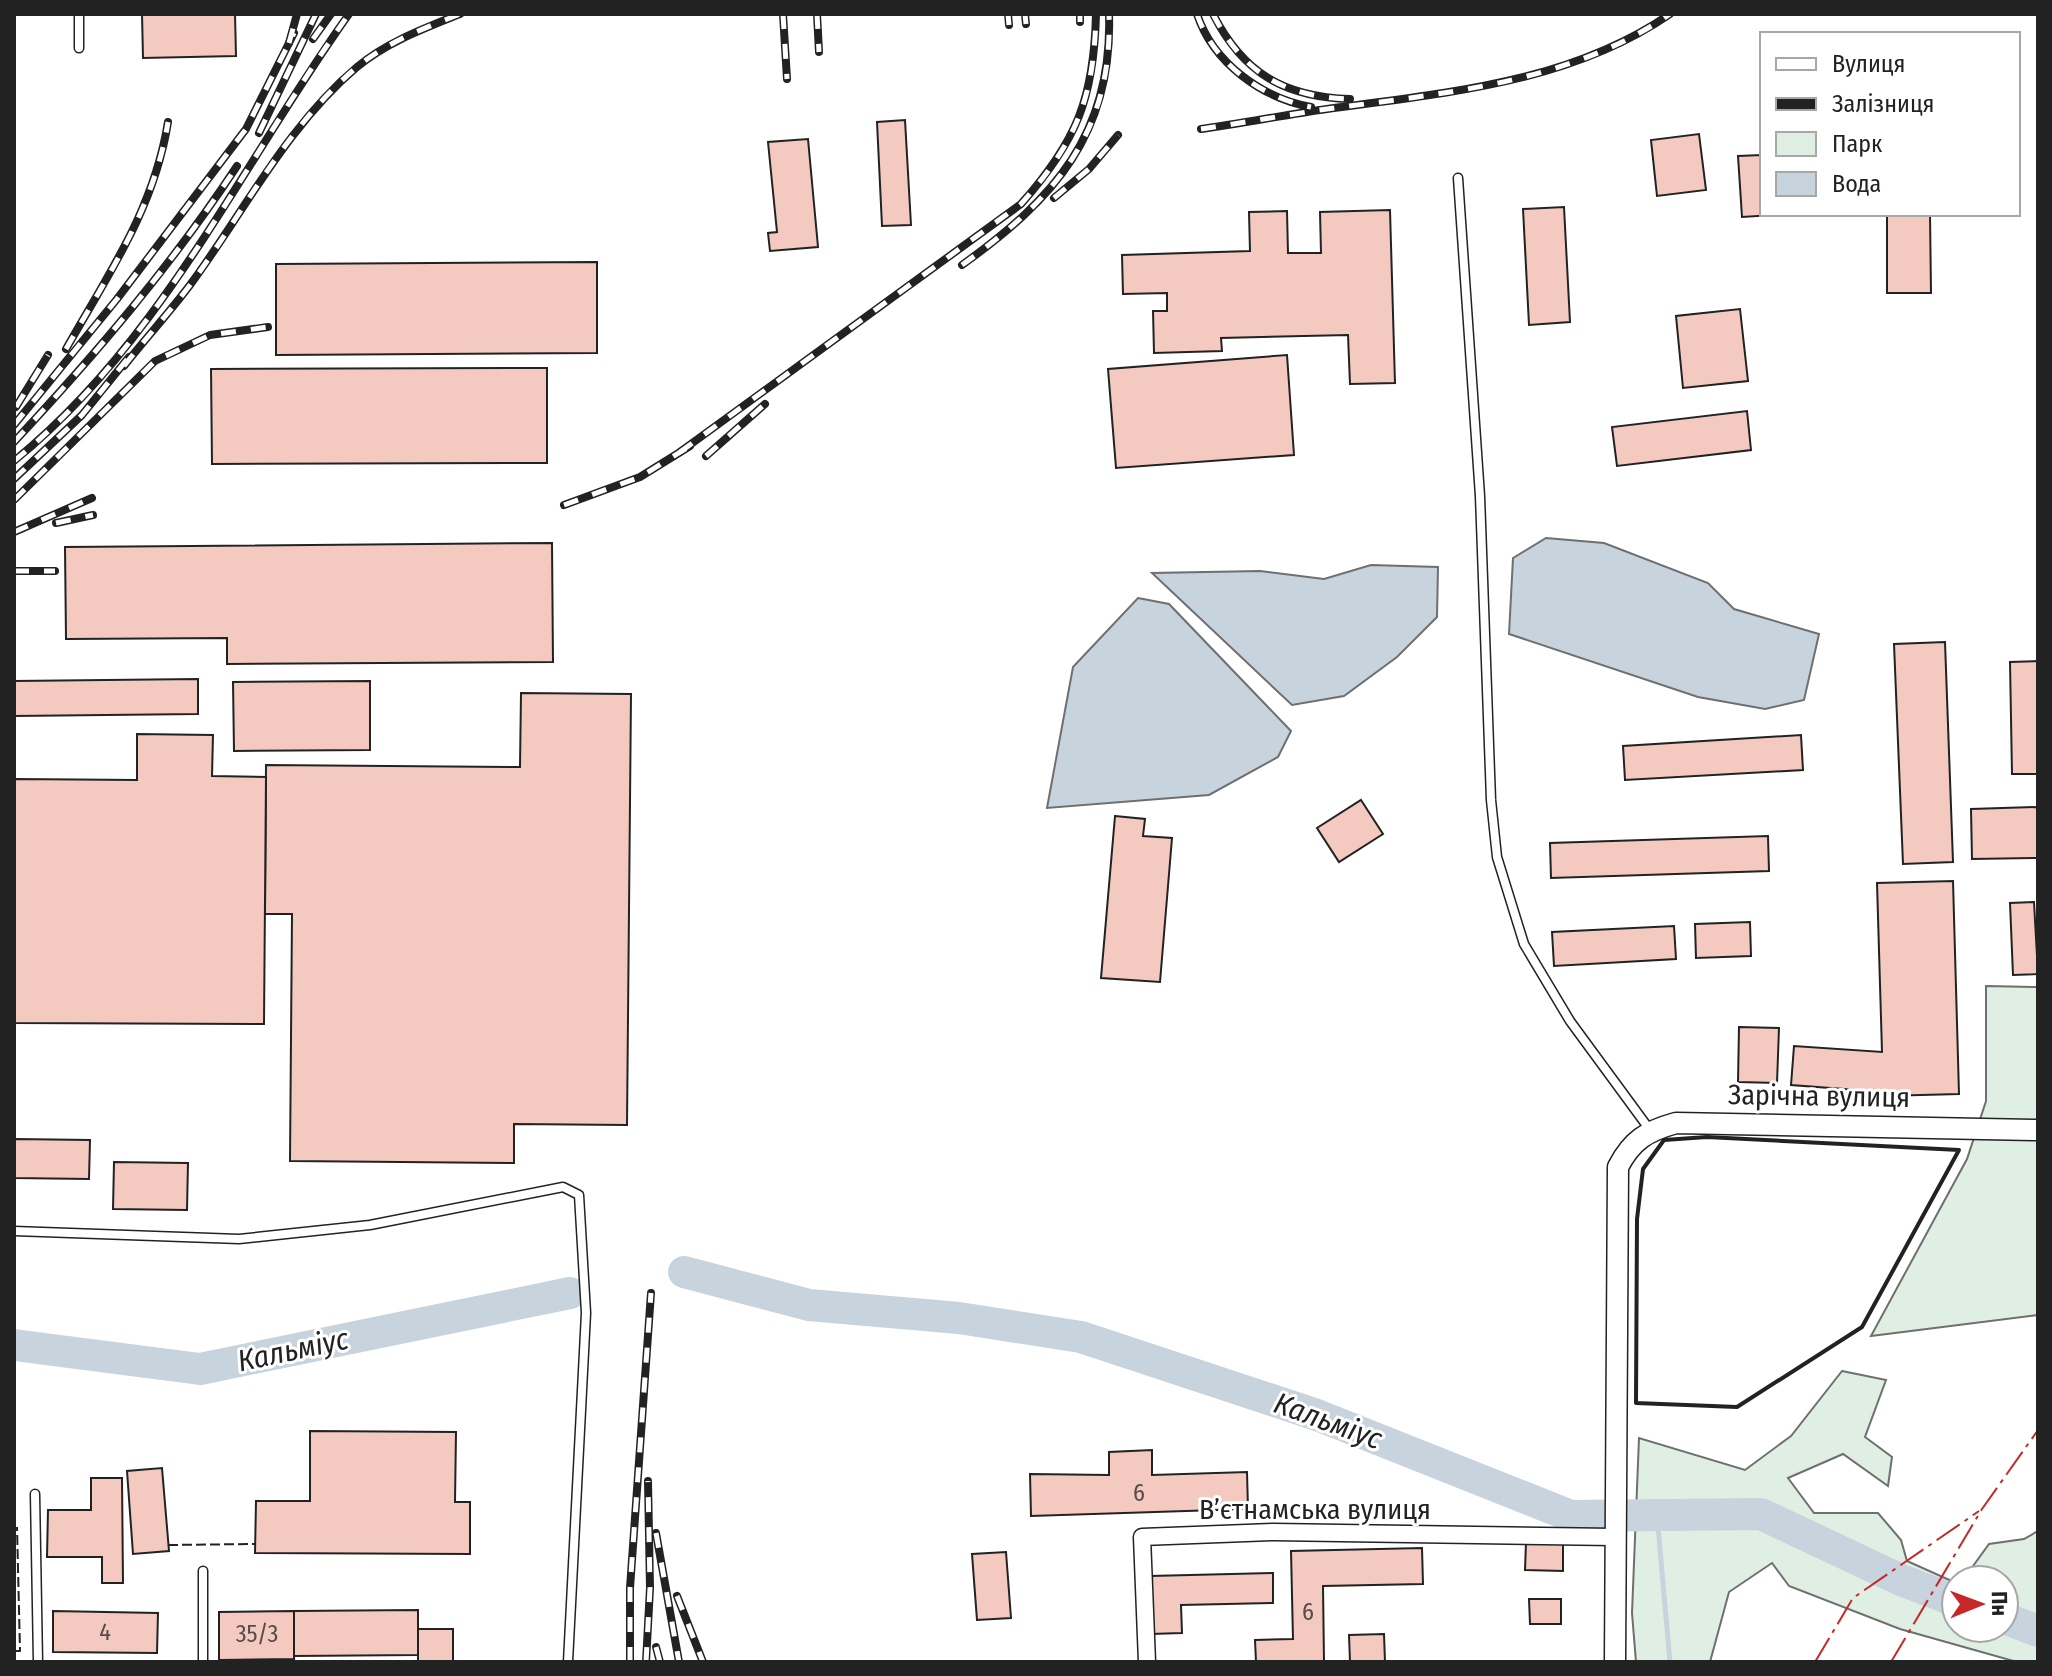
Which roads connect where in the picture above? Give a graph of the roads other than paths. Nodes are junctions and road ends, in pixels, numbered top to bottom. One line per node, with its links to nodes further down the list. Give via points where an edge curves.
1 (79, 14): 2 (lane)
2 (79, 48)
3 (1458, 178): 4 (lane, via 1497,857 1524,944 1570,1021)
4 (1650, 1130): 5 (street, Зарічна вулиця, via 1716,1121); 8 (street, via 1630,1144 1618,1167)
5 (2038, 1130)
6 (14, 1231): 12 (lane, via 239,1239 370,1225 563,1187 579,1195 586,1313)
7 (35, 1494): 10 (lane)
8 (1614, 1537): 13 (street, В’єтнамська вулиця, via 1273,1532 1142,1537); 14 (street)
9 (203, 1571): 11 (lane)
10 (38, 1662)
11 (203, 1662)
12 (568, 1662)
13 (1147, 1662)
14 (1615, 1662)

